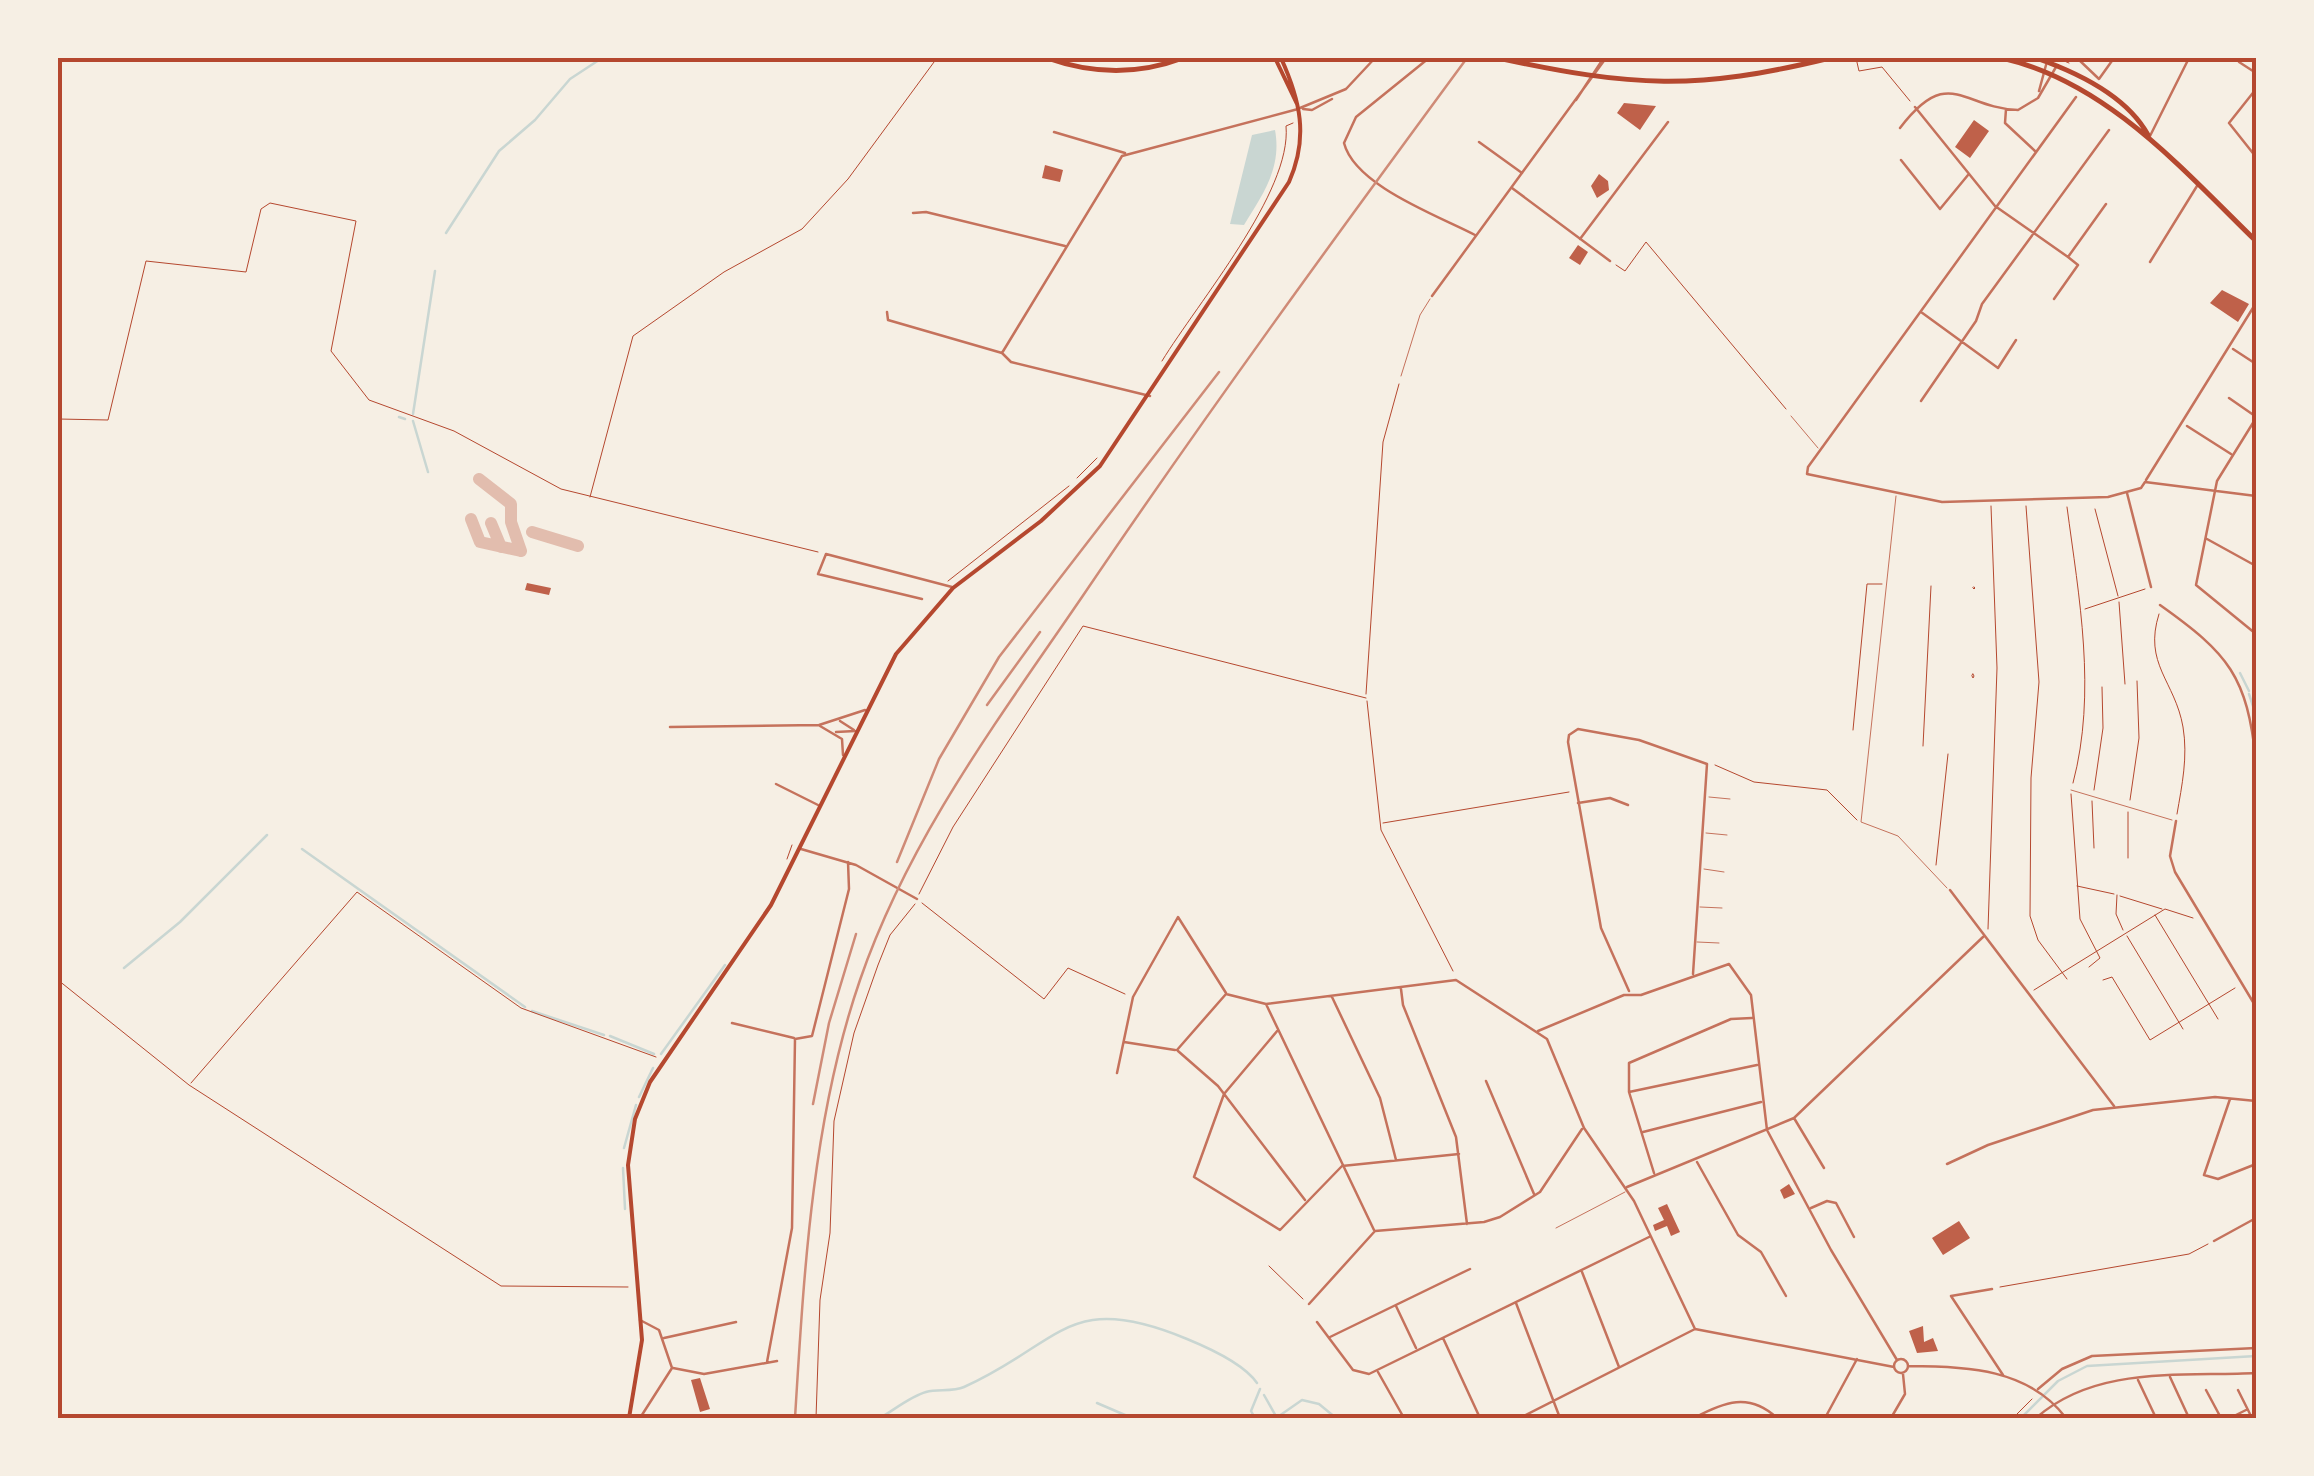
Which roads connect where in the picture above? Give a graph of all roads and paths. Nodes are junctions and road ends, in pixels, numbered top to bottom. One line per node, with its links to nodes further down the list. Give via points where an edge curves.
1 (937, 58): 85 (path, via 848,179 802,229 724,272 634,336)
2 (1047, 58): 3 (main road, via 1108,71)
3 (1183, 58)
4 (1278, 58): 28 (main road)
5 (1375, 58): 28 (street, via 1333,98)
6 (1429, 58): 49 (street, via 1348,129 1346,152 1403,200)
7 (1498, 58): 23 (main road)
8 (1606, 58): 23 (street)
9 (1830, 58): 23 (main road, via 1724,81)
10 (1856, 58): 27 (path, via 1859,71 1882,67)
11 (2002, 58): 20 (main road)
12 (2036, 58): 16 (main road)
13 (2077, 58): 14 (street, via 2101,79)
14 (2114, 58)
15 (2188, 58): 35 (street)
16 (2048, 60): 17 (main road); 20 (street)
17 (2056, 60): 18 (path); 22 (street); 35 (main road, via 2106,92)
18 (2070, 60)
19 (2240, 62): 21 (street)
20 (2044, 71): 22 (main road); 26 (street)
21 (2256, 73)
22 (2053, 74): 26 (street); 35 (main road)
23 (1591, 78): 41 (street)
24 (2256, 89): 39 (street, via 2229,123)
25 (2076, 97): 37 (street)
26 (2038, 98): 29 (street)
27 (1916, 108): 29 (street, via 1949,93); 32 (street); 42 (street)
28 (1300, 109): 38 (street); 70 (main road, via 1302,138 1288,182)
29 (2006, 110): 37 (street, via 2006,124)
30 (1668, 122): 50 (street)
31 (1286, 126): 67 (path, via 1276,186)
32 (1900, 128)
33 (2109, 130): 48 (street)
34 (1054, 132): 38 (street)
35 (2149, 138): 43 (main road)
36 (1479, 142): 41 (street)
37 (2036, 152): 46 (street)
38 (1126, 154): 52 (street)
39 (2256, 157)
40 (1900, 160): 42 (street, via 1940,209)
41 (1523, 174): 44 (street)
42 (1969, 174): 46 (street)
43 (2198, 184): 51 (main road); 55 (street)
44 (1512, 188): 49 (street); 50 (street)
45 (2106, 204): 53 (street)
46 (1995, 206): 48 (street); 59 (street)
47 (913, 213): 52 (street)
48 (2033, 232): 53 (street); 64 (street)
49 (1476, 235): 56 (street)
50 (1580, 239): 54 (street)
51 (2256, 241)
52 (1066, 246): 66 (street)
53 (2068, 257): 57 (street, via 2078,265)
54 (1610, 260): 73 (path, via 1624,270 1646,242)
55 (2150, 262)
56 (1432, 296): 69 (lane)
57 (2054, 300)
58 (2256, 303): 60 (street)
59 (1920, 311): 64 (street); 77 (street)
60 (2251, 311): 62 (street); 80 (street)
61 (888, 312): 66 (street, via 888,320)
62 (2256, 315)
63 (2016, 340): 64 (street, via 1998,368)
64 (1962, 341): 72 (street)
65 (2234, 350): 68 (street)
66 (1002, 353): 70 (street, via 1011,362)
67 (1161, 362)
68 (2256, 364)
69 (1402, 376): 106 (path, via 1383,442)
70 (1150, 396): 96 (main road, via 1075,492)
71 (2228, 398): 74 (street)
72 (1921, 401)
73 (1791, 416): 77 (lane)
74 (2256, 417): 78 (street)
75 (58, 418): 85 (path, via 108,420 146,261 246,272 260,209 270,202 356,221 331,351 362,394)
76 (2187, 426): 78 (street)
77 (1820, 450): 83 (street, via 1807,474)
78 (2232, 454): 81 (street)
79 (1099, 456): 93 (path)
80 (2145, 482): 81 (street); 82 (street)
81 (2216, 490): 84 (street); 90 (street)
82 (2126, 492): 88 (street); 97 (street)
83 (1896, 493): 86 (street, via 1942,502); 94 (lane)
84 (2256, 496)
85 (590, 497): 91 (path)
86 (1991, 498): 87 (street); 153 (path, via 1997,668)
87 (2026, 498): 88 (street); 158 (path, via 2038,682 2032,923)
88 (2066, 498): 101 (path)
89 (2095, 509): 98 (path)
90 (2206, 538): 92 (street); 102 (street, via 2196,585)
91 (826, 554): 93 (street); 99 (street, via 818,574)
92 (2256, 566)
93 (946, 583): 96 (street)
94 (1887, 584): 111 (path, via 1867,584); 130 (lane)
95 (1931, 586): 114 (path)
96 (953, 588): 107 (main road, via 896,654)
97 (2152, 589): 98 (path)
98 (2119, 598): 101 (path); 104 (path)
99 (922, 599)
100 (2160, 605): 117 (street, via 2199,633 2237,675 2248,698); 129 (path, via 2153,651 2178,710 2185,752)
101 (2082, 610): 120 (path, via 2084,723)
102 (2256, 634)
103 (2137, 681): 128 (path, via 2140,738)
104 (2125, 684)
105 (2102, 687): 123 (path)
106 (1366, 698): 131 (path); 146 (path, via 1083,626 953,827)
107 (865, 710): 108 (street); 112 (main road)
108 (840, 721): 109 (street); 112 (street)
109 (819, 725): 110 (street); 113 (street)
110 (670, 727)
111 (1853, 730)
112 (855, 731): 113 (street); 116 (main road)
113 (835, 732): 116 (street)
114 (1923, 746)
115 (1948, 754): 142 (path)
116 (843, 756): 127 (main road)
117 (2256, 761)
118 (1707, 764): 121 (street, via 1640,740 1578,729 1568,742); 122 (street); 130 (path, via 1754,782 1820,788)
119 (776, 784): 127 (street)
120 (2071, 790): 123 (lane); 143 (path)
121 (1575, 791): 125 (street); 131 (path)
122 (1706, 796): 124 (lane); 132 (street)
123 (2092, 796): 128 (lane); 135 (path)
124 (1730, 799)
125 (1577, 804): 126 (street, via 1610,798); 167 (street, via 1600,928)
126 (1628, 805)
127 (819, 806): 136 (main road)
128 (2128, 807): 129 (lane); 138 (path)
129 (2176, 821): 151 (street, via 2170,856)
130 (1861, 822): 142 (lane, via 1898,836)
131 (1380, 823): 162 (path)
132 (1703, 833): 133 (lane); 140 (street)
133 (1727, 835)
134 (792, 845): 137 (path)
135 (2094, 848)
136 (799, 849): 139 (street); 227 (main road, via 754,933 650,1082 629,1149)
137 (785, 858)
138 (2128, 858)
139 (848, 862): 146 (street); 181 (street, via 850,889 812,1036)
140 (1700, 869): 141 (lane); 147 (street)
141 (1724, 872)
142 (1934, 872): 144 (lane)
143 (2076, 885): 145 (path); 156 (path, via 2080,920)
144 (1950, 890): 153 (street)
145 (2117, 895): 149 (path); 152 (path, via 2116,914)
146 (917, 899): 170 (path, via 1044,999 1068,968); 260 (path, via 878,965 834,1121)
147 (1697, 906): 148 (lane); 154 (street)
148 (1722, 908)
149 (2165, 910): 150 (path); 151 (path)
150 (2155, 916): 152 (path); 172 (path)
151 (2206, 922): 164 (street)
152 (2126, 934): 156 (path); 176 (path)
153 (1984, 936): 168 (street); 195 (street)
154 (1694, 941): 155 (lane); 159 (street)
155 (1720, 943)
156 (2096, 952): 157 (path, via 2100,958); 158 (path)
157 (2089, 967)
158 (2062, 972): 160 (path); 168 (path)
159 (1694, 975): 167 (street); 174 (street, via 1726,963 1748,989)
160 (2067, 979)
161 (58, 980): 188 (path)
162 (1456, 980): 165 (street); 180 (street)
163 (2103, 980): 176 (path, via 2112,977 2150,1040)
164 (2242, 984): 172 (path); 173 (street)
165 (1401, 988): 169 (street); 199 (street)
166 (1226, 994): 170 (street, via 1178,917); 171 (street); 183 (street)
167 (1629, 994): 180 (street)
168 (2027, 994): 194 (street)
169 (1331, 996): 171 (street); 200 (street, via 1377,1091)
170 (1133, 997): 182 (street)
171 (1266, 1004): 179 (street)
172 (2209, 1004): 175 (path); 176 (path)
173 (2256, 1007)
174 (1754, 1018): 185 (street); 189 (street, via 1731,1019 1636,1057 1627,1068)
175 (2218, 1019)
176 (2179, 1022): 178 (path)
177 (732, 1023): 181 (street)
178 (2183, 1029)
179 (1278, 1030): 190 (street); 204 (street)
180 (1540, 1033): 196 (street)
181 (796, 1039): 239 (street, via 792,1228)
182 (1121, 1042): 183 (street); 186 (street)
183 (1176, 1050): 190 (street)
184 (656, 1058): 188 (path, via 521,1008 357,892)
185 (1759, 1065): 189 (street); 193 (street)
186 (1117, 1072)
187 (1486, 1081): 208 (street)
188 (189, 1085): 221 (path, via 501,1286)
189 (1629, 1092): 198 (street)
190 (1224, 1094): 209 (street); 209 (street, via 1194,1177 1274,1230)
191 (2230, 1098): 192 (street); 194 (street); 203 (street, via 2223,1130 2202,1170 2218,1179)
192 (2256, 1101)
193 (1763, 1102): 197 (street); 198 (street)
194 (2113, 1107): 202 (street)
195 (1794, 1118): 197 (street); 205 (street)
196 (1584, 1128): 207 (street); 208 (street)
197 (1767, 1130): 201 (street); 210 (street)
198 (1640, 1133): 206 (street)
199 (1459, 1154): 200 (street); 212 (street)
200 (1396, 1160): 204 (street)
201 (1697, 1160): 206 (street); 223 (street, via 1738,1236 1761,1252)
202 (1947, 1164)
203 (2256, 1164)
204 (1342, 1166): 209 (street); 214 (street)
205 (1824, 1168)
206 (1655, 1175): 207 (street)
207 (1626, 1189): 213 (lane); 215 (street)
208 (1535, 1196): 212 (street, via 1500,1217)
209 (1306, 1201)
210 (1810, 1208): 216 (street, via 1836,1204); 237 (street)
211 (2256, 1218): 217 (street)
212 (1466, 1224): 214 (street)
213 (1556, 1228)
214 (1375, 1231): 225 (street)
215 (1650, 1236): 220 (street); 230 (street)
216 (1854, 1237)
217 (2214, 1241): 222 (path, via 2189,1254)
218 (1268, 1266): 225 (path)
219 (1470, 1269): 226 (street)
220 (1582, 1270): 224 (street); 244 (street)
221 (632, 1288)
222 (1992, 1288): 247 (street, via 1951,1296)
223 (1786, 1296)
224 (1516, 1302): 231 (street); 254 (street)
225 (1309, 1304)
226 (1396, 1306): 233 (street); 235 (street)
227 (640, 1320): 232 (street); 258 (main road)
228 (736, 1322): 232 (street)
229 (1317, 1322): 233 (street)
230 (1696, 1329): 236 (street); 244 (street)
231 (1442, 1337): 235 (street); 262 (street)
232 (663, 1338): 242 (street)
233 (1328, 1338): 243 (street, via 1353,1370)
234 (2256, 1348): 252 (street, via 2092,1356 2062,1369)
235 (1417, 1350): 243 (street)
236 (1858, 1358): 240 (street); 267 (street)
237 (1898, 1360): 240 (street); 241 (street)
238 (777, 1361): 239 (street)
239 (767, 1362): 242 (street, via 704,1374)
240 (1894, 1366): 246 (street)
241 (1909, 1366): 246 (street); 247 (street)
242 (672, 1368): 259 (street)
243 (1376, 1370): 261 (street)
244 (1620, 1370): 254 (street)
245 (2256, 1373): 248 (street)
246 (1903, 1374): 268 (street, via 1905,1394)
247 (2004, 1376): 252 (street)
248 (2170, 1377): 249 (street); 272 (street)
249 (2138, 1378): 253 (street, via 2094,1384); 271 (street)
250 (2206, 1390): 273 (street)
251 (2238, 1390): 256 (street)
252 (2039, 1391): 255 (street); 269 (path)
253 (2059, 1400): 255 (street); 257 (street)
254 (1554, 1402): 263 (street); 264 (street)
255 (2053, 1404): 257 (street); 270 (street)
256 (2248, 1409): 274 (street); 275 (street)
257 (2065, 1416)
258 (629, 1418)
259 (640, 1418)
260 (816, 1418)
261 (1404, 1418)
262 (1480, 1418)
263 (1520, 1418)
264 (1560, 1418)
265 (1694, 1418): 266 (street, via 1742,1400)
266 (1777, 1418)
267 (1825, 1418)
268 (1891, 1418)
269 (2013, 1418)
270 (2036, 1418)
271 (2156, 1418)
272 (2189, 1418)
273 (2221, 1418)
274 (2230, 1418)
275 (2252, 1418)

